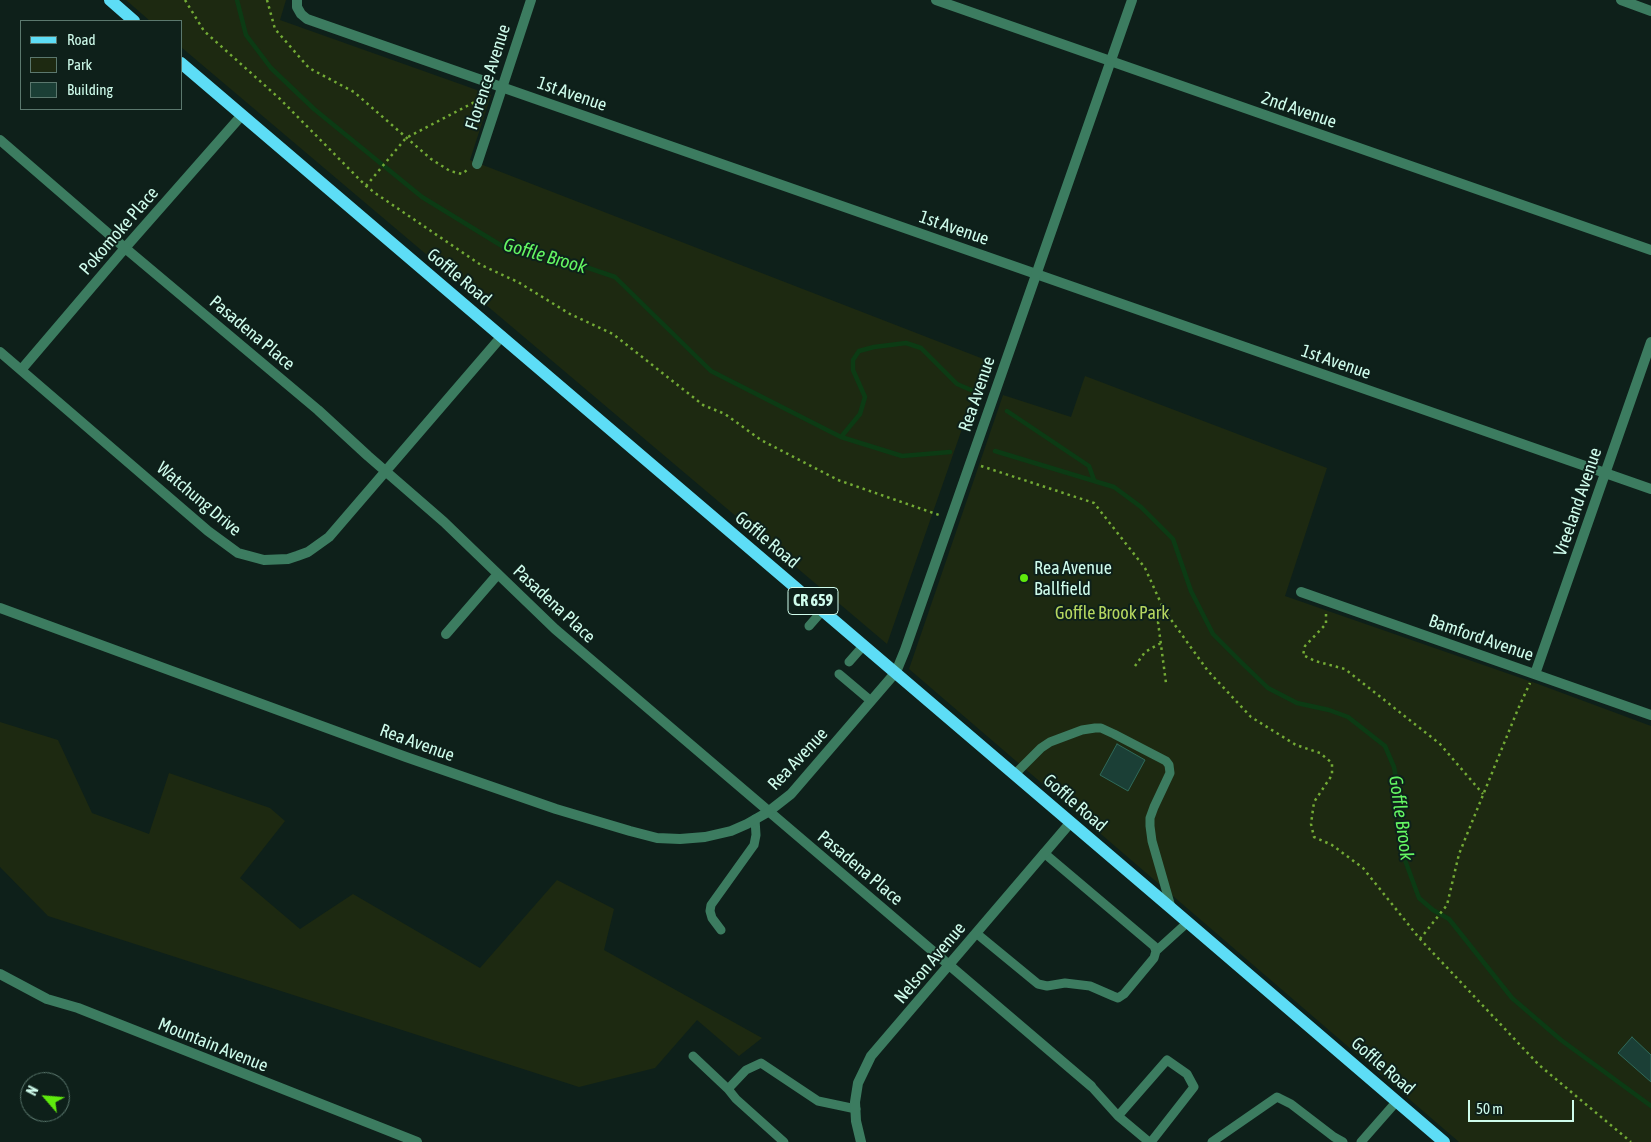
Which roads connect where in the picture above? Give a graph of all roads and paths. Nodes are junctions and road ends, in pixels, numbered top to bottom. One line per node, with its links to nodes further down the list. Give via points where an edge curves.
1 (110, 0): 10 (main road)
2 (185, 0): 18 (path, via 204,31 280,99)
3 (266, 0): 15 (path, via 275,29 310,68 354,92)
4 (531, 0): 13 (street, Florence Avenue)
5 (936, 0): 11 (street, 2nd Avenue)
6 (1132, 0): 11 (street, Rea Avenue)
7 (1621, 0): 9 (street)
8 (297, 4): 13 (street, 1st Avenue, via 307,19)
9 (1651, 11)
10 (133, 20)
11 (1111, 61): 20 (street, 2nd Avenue); 21 (street, Rea Avenue)
12 (182, 63): 14 (main road, Goffle Road / CR 659)
13 (502, 87): 15 (path); 17 (street, Florence Avenue); 21 (street, 1st Avenue)
14 (242, 115): 19 (street, Pokomoke Place); 22 (main road, Goffle Road / CR 659)
15 (406, 138): 17 (path, via 450,172 462,174); 18 (path)
16 (0, 140): 19 (street, Pasadena Place)
17 (477, 164)
18 (366, 186): 30 (path, via 481,265 612,334 703,405 725,414 761,440 838,480)
19 (126, 248): 25 (street, Pokomoke Place); 27 (street, Pasadena Place)
20 (1651, 250)
21 (1036, 274): 26 (street, Rea Avenue); 28 (street, 1st Avenue)
22 (502, 336): 27 (street, Watchung Drive); 35 (main road, Goffle Road / CR 659)
23 (1651, 342): 28 (street, Vreeland Avenue)
24 (0, 352): 25 (street, Watchung Drive)
25 (21, 370): 27 (street, Watchung Drive, via 208,531 238,553 251,558 288,559 319,545)
26 (970, 463): 30 (street, Rea Avenue); 36 (path, via 1094,503 1145,568)
27 (386, 471): 31 (street, Pasadena Place)
28 (1605, 473): 29 (street, 1st Avenue); 45 (street, Vreeland Avenue)
29 (1651, 489)
30 (950, 519): 43 (street, Rea Avenue)
31 (498, 574): 38 (street); 51 (street, Pasadena Place, via 555,629)
32 (1301, 592): 33 (street, Bamford Avenue)
33 (1326, 600): 45 (street, Bamford Avenue); 50 (path, via 1326,624 1304,646 1303,655 1345,668 1440,744)
34 (0, 608): 52 (street, Rea Avenue, via 406,757 630,831 657,838 705,837 731,832)
35 (823, 610): 37 (lane); 40 (main road, Goffle Road / CR 659)
36 (1164, 610): 39 (path, via 1158,622); 59 (path, via 1208,671 1251,717 1296,744 1320,753 1332,763 1332,775 1314,802 1311,824 1314,837 1332,845 1363,868)
37 (810, 626)
38 (446, 634)
39 (1161, 642): 42 (path, via 1145,652); 46 (path)
40 (864, 645): 41 (lane); 43 (main road, Goffle Road / CR 659)
41 (849, 662)
42 (1135, 666)
43 (896, 672): 47 (street, Rea Avenue); 49 (main road, Goffle Road / CR 659)
44 (839, 674): 47 (lane)
45 (1535, 674): 48 (street, Bamford Avenue); 50 (path)
46 (1166, 683)
47 (871, 701): 51 (street, Rea Avenue, via 791,794)
48 (1651, 715)
49 (1015, 774): 53 (main road, Goffle Road / CR 659); 55 (lane, via 1050,742 1082,730 1101,728 1166,761 1170,770 1152,812 1150,826)
50 (1483, 794): 59 (path, via 1459,854 1447,905)
51 (768, 812): 52 (street, Rea Avenue); 61 (street, Pasadena Place)
52 (755, 820): 57 (lane, via 754,845 711,904 712,918)
53 (1071, 822): 54 (street, Nelson Avenue); 55 (main road, Goffle Road / CR 659)
54 (1044, 853): 58 (street, Nelson Avenue); 60 (lane)
55 (1172, 908): 56 (main road, Goffle Road / CR 659)
56 (1188, 922): 60 (lane); 66 (main road, Goffle Road / CR 659)
57 (721, 930)
58 (976, 933): 60 (lane, via 1038,984 1090,986 1118,998 1154,958); 61 (street, Nelson Avenue)
59 (1420, 939): 77 (path, via 1539,1065)
60 (1156, 951)
61 (949, 965): 64 (street, Pasadena Place); 67 (street, Nelson Avenue, via 872,1056 858,1083)
62 (0, 974): 69 (street, Mountain Avenue, via 47,999 78,1008)
63 (693, 1056): 65 (lane)
64 (1091, 1086): 68 (lane)
65 (728, 1089): 67 (lane, via 746,1070 761,1064 818,1101); 70 (lane)
66 (1397, 1102): 75 (lane); 76 (main road, Goffle Road / CR 659)
67 (856, 1109): 71 (street, Nelson Avenue)
68 (1118, 1116): 72 (lane); 72 (lane, via 1168,1060 1187,1074 1194,1087)
69 (418, 1142)
70 (784, 1142)
71 (862, 1142)
72 (1150, 1142)
73 (1212, 1142): 74 (lane, via 1277,1098 1291,1104)
74 (1344, 1142)
75 (1361, 1142)
76 (1444, 1142)
77 (1632, 1142)

